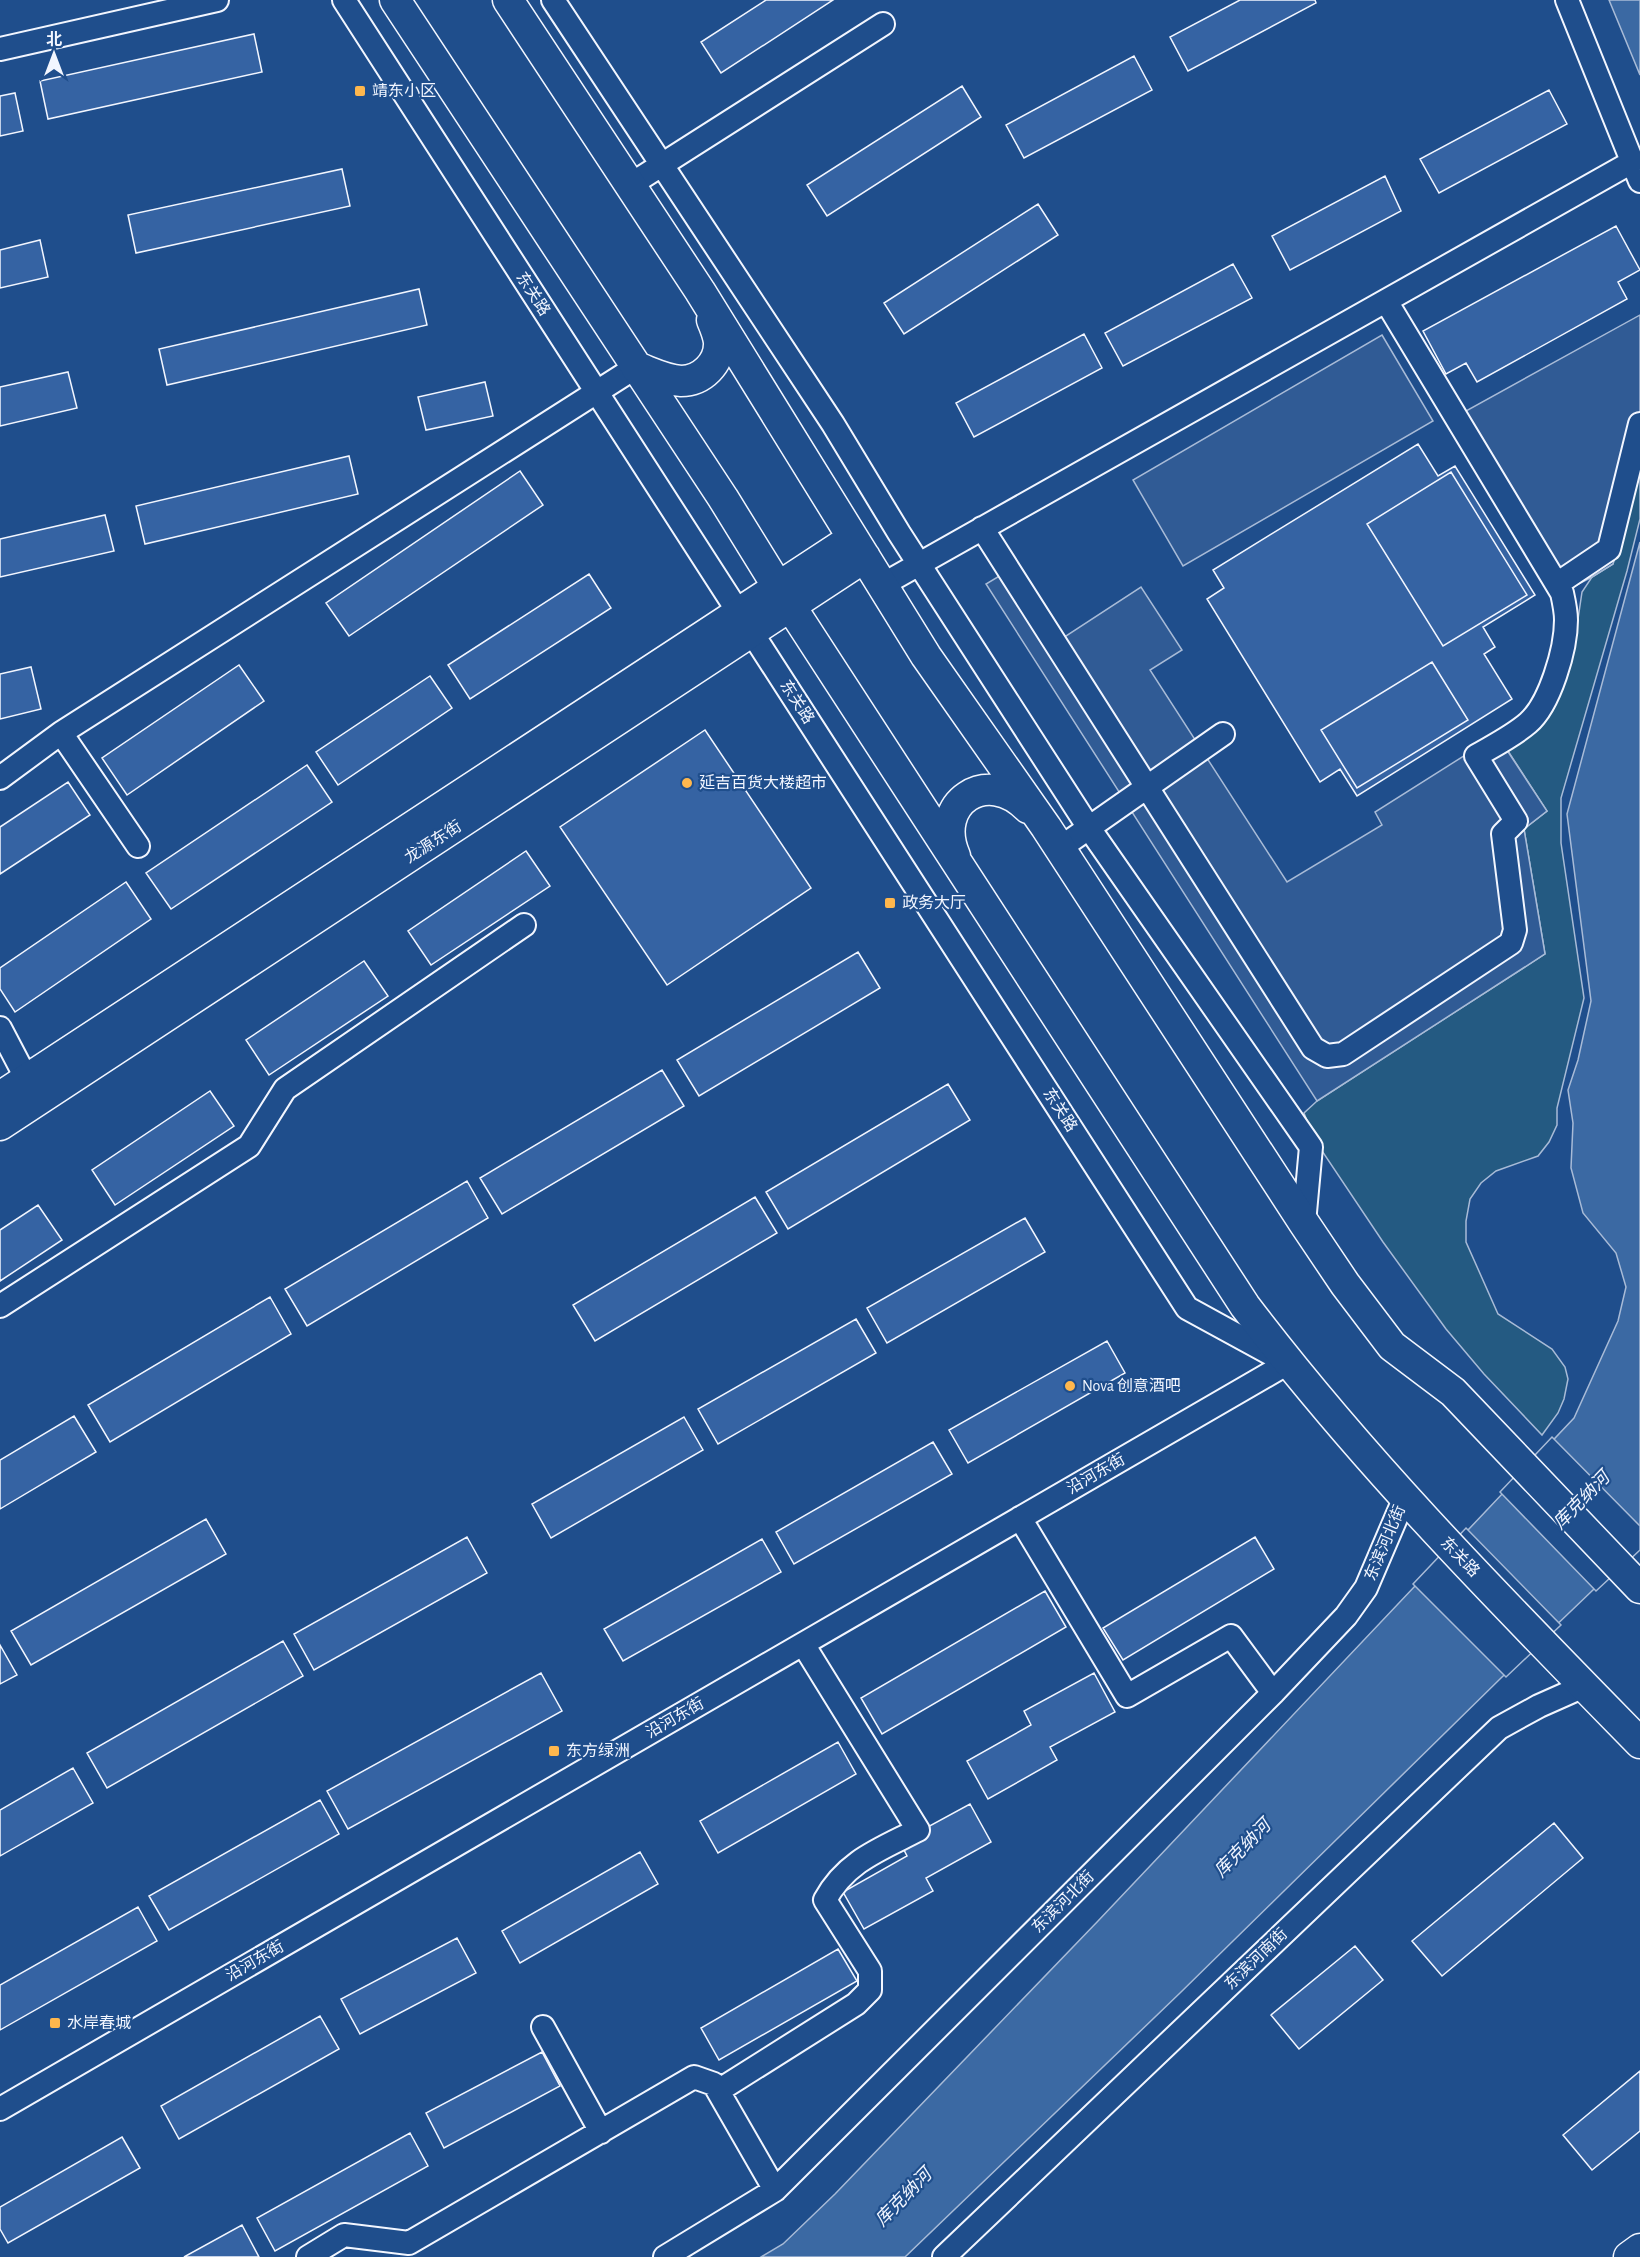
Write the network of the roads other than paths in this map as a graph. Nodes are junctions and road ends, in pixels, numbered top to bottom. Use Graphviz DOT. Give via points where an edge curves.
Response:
graph roads {
  1 [pos="217,0"];
  2 [pos="344,0"];
  3 [pos="394,0"];
  4 [pos="508,0"];
  5 [pos="553,0"];
  6 [pos="1567,0"];
  7 [pos="883,24"];
  8 [pos="0,49"];
  9 [pos="662,165"];
  10 [pos="1636,171"];
  11 [pos="630,185"];
  12 [pos="700,291"];
  13 [pos="1386,301"];
  14 [pos="636,367"];
  15 [pos="597,392"];
  16 [pos="1640,424"];
  17 [pos="982,528"];
  18 [pos="859,548"];
  19 [pos="920,564"];
  20 [pos="1557,584"];
  21 [pos="882,585"];
  22 [pos="784,597"];
  23 [pos="745,622"];
  24 [pos="61,733"];
  25 [pos="1223,734"];
  26 [pos="0,778"];
  27 [pos="1147,787"];
  28 [pos="1089,828"];
  29 [pos="1053,838"];
  30 [pos="138,846"];
  31 [pos="960,867"];
  32 [pos="524,925"];
  33 [pos="0,1028"];
  34 [pos="33,1090"];
  35 [pos="0,1097"];
  36 [pos="0,1125"];
  37 [pos="1304,1223"];
  38 [pos="0,1306"];
  39 [pos="1288,1363"];
  40 [pos="1410,1503"];
  41 [pos="1020,1518"];
  42 [pos="1638,1586"];
  43 [pos="803,1644"];
  44 [pos="1576,1678"];
  45 [pos="1274,1693"];
  46 [pos="1640,1743"];
  47 [pos="543,2027"];
  48 [pos="718,2091"];
  49 [pos="0,2109"];
  50 [pos="601,2132"];
  51 [pos="775,2190"];
  52 [pos="1640,2249"];
  53 [pos="308,2257"];
  54 [pos="665,2257"];
  55 [pos="944,2257"];
  56 [pos="1629,2257"];
  1 -- 8 [label="street"];
  2 -- 15 [label="street, 东关路"];
  3 -- 14 [label="main road, 东关路"];
  4 -- 11 [label="main road"];
  5 -- 9 [label="street"];
  6 -- 10 [label="street"];
  7 -- 9 [label="street"];
  9 -- 11 [label="street"];
  9 -- 19 [label="street"];
  10 -- 13 [label="street"];
  11 -- 12 [label="main road"];
  12 -- 14 [label="main road" via="718,334 717,355 712,365 705,373 684,381"];
  12 -- 18 [label="main road"];
  13 -- 17 [label="street"];
  13 -- 20 [label="street"];
  14 -- 15 [label="street"];
  14 -- 22 [label="main road, 东关路"];
  15 -- 23 [label="street, 东关路"];
  15 -- 24 [label="street"];
  16 -- 20 [label="street" via="1609,549"];
  17 -- 19 [label="street"];
  17 -- 27 [label="street"];
  18 -- 21 [label="main road"];
  18 -- 22 [label="main road, 龙源东街"];
  19 -- 21 [label="street"];
  19 -- 28 [label="street"];
  20 -- 27 [label="street" via="1565,606 1566,632 1547,698 1527,724 1476,756 1516,821 1503,834 1514,938 1343,1054 1327,1056 1313,1048"];
  21 -- 29 [label="main road" via="926,656"];
  22 -- 23 [label="main road, 龙源东街"];
  22 -- 31 [label="main road, 东关路"];
  23 -- 34 [label="main road, 龙源东街"];
  23 -- 39 [label="street, 东关路" via="1187,1308"];
  24 -- 26 [label="street"];
  24 -- 30 [label="street"];
  25 -- 27 [label="street"];
  27 -- 28 [label="street"];
  28 -- 29 [label="street"];
  28 -- 37 [label="street" via="1311,1147"];
  29 -- 31 [label="main road" via="1017,797 1005,790 978,791 956,807 951,819 950,845"];
  29 -- 37 [label="main road"];
  31 -- 39 [label="main road, 东关路" via="1245,1306"];
  32 -- 38 [label="street" via="285,1089 249,1146"];
  33 -- 34 [label="street"];
  34 -- 35 [label="main road, 龙源东街"];
  34 -- 36 [label="main road, 龙源东街"];
  37 -- 42 [label="main road" via="1392,1346 1453,1392"];
  39 -- 40 [label="main road, 东关路"];
  39 -- 41 [label="street, 沿河东街"];
  40 -- 44 [label="main road, 东关路"];
  40 -- 45 [label="street, 东滨河北街" via="1366,1588 1346,1616"];
  41 -- 43 [label="street, 沿河东街"];
  41 -- 45 [label="street" via="1127,1696 1232,1636"];
  43 -- 48 [label="street" via="918,1830 854,1864 825,1900 870,1971 870,1990 856,2004"];
  43 -- 49 [label="street, 沿河东街"];
  44 -- 46 [label="main road, 东关路"];
  44 -- 55 [label="street, 东滨河南街" via="1539,1706 1499,1728"];
  45 -- 51 [label="street, 东滨河北街"];
  47 -- 50 [label="street"];
  48 -- 50 [label="street" via="714,2084 694,2077"];
  48 -- 51 [label="street"];
  50 -- 53 [label="street" via="409,2243 344,2235"];
  51 -- 54 [label="street, 东滨河北街"];
  52 -- 56 [label="main road"];
}
